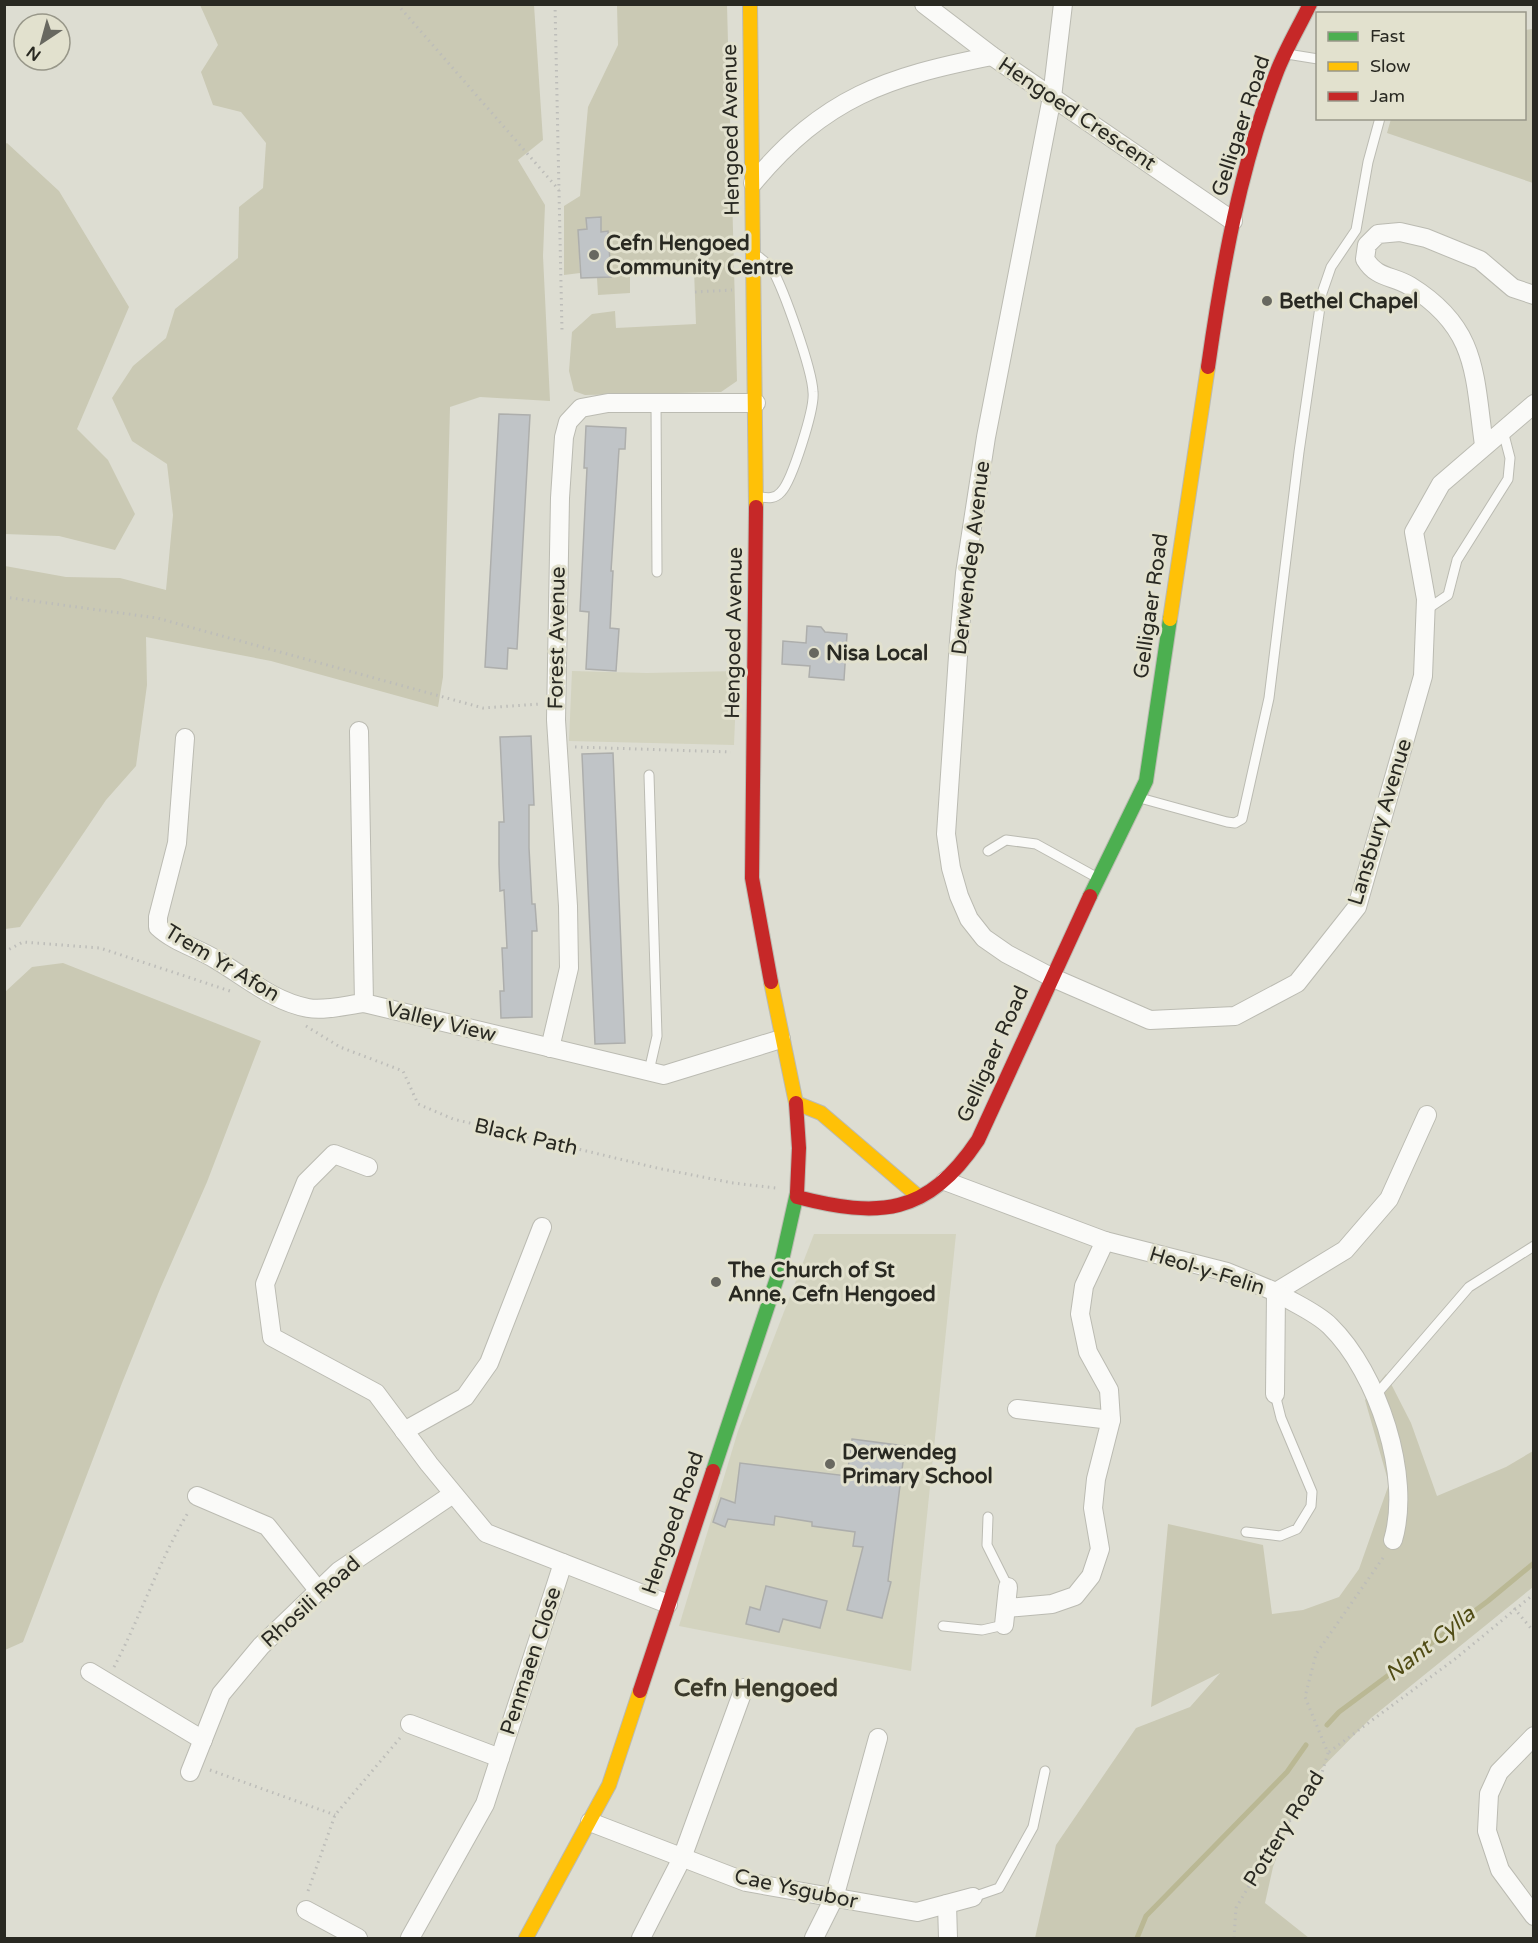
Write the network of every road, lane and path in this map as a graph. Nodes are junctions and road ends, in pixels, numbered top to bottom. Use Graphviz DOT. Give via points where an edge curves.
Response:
graph roads {
  1 [pos="397,4"];
  2 [pos="555,4"];
  3 [pos="750,4"];
  4 [pos="924,4"];
  5 [pos="1063,4"];
  6 [pos="1310,4"];
  7 [pos="1286,54"];
  8 [pos="992,56"];
  9 [pos="1316,59"];
  10 [pos="1052,97"];
  11 [pos="1379,120"];
  12 [pos="753,183"];
  13 [pos="561,191"];
  14 [pos="1233,221"];
  15 [pos="1349,240"];
  16 [pos="1367,245"];
  17 [pos="754,254"];
  18 [pos="755,289"];
  19 [pos="695,292"];
  20 [pos="1533,295"];
  21 [pos="562,331"];
  22 [pos="656,403"];
  23 [pos="756,403"];
  24 [pos="1533,404"];
  25 [pos="1503,431"];
  26 [pos="1484,445"];
  27 [pos="756,497"];
  28 [pos="657,572"];
  29 [pos="4,597"];
  30 [pos="1425,610"];
  31 [pos="556,702"];
  32 [pos="359,731"];
  33 [pos="185,738"];
  34 [pos="557,747"];
  35 [pos="753,753"];
  36 [pos="650,775"];
  37 [pos="1138,798"];
  38 [pos="988,851"];
  39 [pos="1098,879"];
  40 [pos="4,952"];
  41 [pos="1051,977"];
  42 [pos="236,993"];
  43 [pos="364,1003"];
  44 [pos="299,1022"];
  45 [pos="781,1039"];
  46 [pos="550,1048"];
  47 [pos="649,1071"];
  48 [pos="796,1103"];
  49 [pos="1427,1115"];
  50 [pos="368,1167"];
  51 [pos="945,1180"];
  52 [pos="797,1195"];
  53 [pos="919,1197"];
  54 [pos="542,1227"];
  55 [pos="1104,1241"];
  56 [pos="1533,1246"];
  57 [pos="1276,1292"];
  58 [pos="1275,1394"];
  59 [pos="1375,1396"];
  60 [pos="1017,1409"];
  61 [pos="1111,1420"];
  62 [pos="404,1431"];
  63 [pos="453,1494"];
  64 [pos="197,1496"];
  65 [pos="988,1517"];
  66 [pos="1246,1532"];
  67 [pos="1393,1540"];
  68 [pos="563,1563"];
  69 [pos="1008,1587"];
  70 [pos="318,1590"];
  71 [pos="1533,1594"];
  72 [pos="668,1604"];
  73 [pos="1514,1608"];
  74 [pos="1006,1617"];
  75 [pos="943,1626"];
  76 [pos="1533,1632"];
  77 [pos="90,1672"];
  78 [pos="107,1682"];
  79 [pos="744,1688"];
  80 [pos="410,1724"];
  81 [pos="1533,1736"];
  82 [pos="878,1738"];
  83 [pos="203,1740"];
  84 [pos="1328,1753"];
  85 [pos="500,1758"];
  86 [pos="192,1768"];
  87 [pos="1045,1771"];
  88 [pos="335,1815"];
  89 [pos="590,1822"];
  90 [pos="682,1857"];
  91 [pos="973,1897"];
  92 [pos="834,1898"];
  93 [pos="947,1904"];
  94 [pos="306,1910"];
  95 [pos="1533,1916"];
  96 [pos="358,1938"];
  97 [pos="410,1938"];
  98 [pos="526,1938"];
  99 [pos="641,1938"];
  100 [pos="814,1938"];
  101 [pos="948,1938"];
  102 [pos="1234,1938"];
  1 -- 13 [label="path"];
  2 -- 13 [label="path"];
  3 -- 12 [label="street, Hengoed Avenue"];
  4 -- 8 [label="street, Hengoed Crescent"];
  5 -- 10 [label="street, Derwendeg Avenue"];
  6 -- 7 [label="street, Gelligaer Road"];
  7 -- 9 [label="lane"];
  7 -- 14 [label="street, Gelligaer Road" via="1259,124"];
  8 -- 10 [label="street, Hengoed Crescent"];
  8 -- 12 [label="street" via="912,75 849,99 801,132"];
  10 -- 14 [label="street, Hengoed Crescent"];
  10 -- 41 [label="street, Derwendeg Avenue" via="986,437 966,573 946,834 951,868 969,919 992,943"];
  11 -- 15 [label="lane" via="1359,218"];
  12 -- 17 [label="street, Hengoed Avenue"];
  13 -- 21 [label="path"];
  14 -- 37 [label="street, Gelligaer Road" via="1146,781"];
  15 -- 16 [label="lane"];
  15 -- 37 [label="lane" via="1331,267 1322,293 1269,698 1242,819 1227,822"];
  16 -- 20 [label="street" via="1387,231 1426,238 1480,260 1513,288"];
  16 -- 26 [label="street" via="1365,259 1372,270 1405,283 1434,301 1453,323 1475,366"];
  17 -- 18 [label="street, Hengoed Avenue"];
  17 -- 27 [label="lane" via="771,267 814,393 809,420 782,492 773,498"];
  18 -- 19 [label="path"];
  18 -- 23 [label="street, Hengoed Avenue"];
  22 -- 23 [label="street, Forest Avenue"];
  22 -- 28 [label="lane"];
  22 -- 31 [label="street, Forest Avenue" via="608,403 581,408 568,422 560,498"];
  23 -- 27 [label="street, Hengoed Avenue"];
  24 -- 25 [label="street, Lansbury Avenue"];
  25 -- 26 [label="street, Lansbury Avenue"];
  25 -- 30 [label="lane" via="1510,458 1508,479 1457,560 1448,595"];
  26 -- 30 [label="street, Lansbury Avenue" via="1441,484 1414,532"];
  27 -- 35 [label="street, Hengoed Avenue"];
  29 -- 31 [label="path" via="157,618 483,708"];
  30 -- 41 [label="street, Lansbury Avenue" via="1423,676 1357,907 1297,982 1235,1016 1150,1020"];
  31 -- 34 [label="street, Forest Avenue"];
  32 -- 43 [label="street, Valley View"];
  33 -- 43 [label="street, Trem Yr Afon" via="177,843 158,927 259,990 284,1001 310,1008"];
  34 -- 35 [label="path"];
  34 -- 46 [label="street, Forest Avenue" via="569,968"];
  35 -- 45 [label="street, Hengoed Avenue" via="752,878"];
  36 -- 47 [label="lane" via="657,1036"];
  37 -- 39 [label="street, Gelligaer Road"];
  38 -- 39 [label="lane" via="1006,840 1036,844"];
  39 -- 41 [label="street, Gelligaer Road"];
  40 -- 42 [label="path" via="23,942 100,948"];
  41 -- 51 [label="street, Gelligaer Road" via="978,1140 965,1162"];
  43 -- 46 [label="street, Valley View"];
  44 -- 52 [label="path, Black Path" via="340,1047 404,1071 418,1104 453,1119 657,1168"];
  45 -- 47 [label="street, Valley View" via="664,1075"];
  45 -- 48 [label="street, Hengoed Avenue"];
  46 -- 47 [label="street, Valley View"];
  48 -- 52 [label="street, Hengoed Road"];
  48 -- 53 [label="street" via="821,1113"];
  49 -- 57 [label="street, Heol-y-Felin" via="1389,1199 1344,1250"];
  50 -- 62 [label="street" via="334,1154 306,1182 265,1284 272,1337 376,1393"];
  51 -- 53 [label="street, Gelligaer Road"];
  51 -- 55 [label="street, Heol-y-Felin"];
  52 -- 53 [label="street, Gelligaer Road" via="862,1211"];
  52 -- 72 [label="street, Hengoed Road" via="780,1269"];
  54 -- 62 [label="street" via="489,1364 465,1397"];
  55 -- 57 [label="street, Heol-y-Felin" via="1227,1272"];
  55 -- 61 [label="street" via="1084,1286 1080,1314 1088,1352 1109,1390"];
  56 -- 59 [label="lane" via="1469,1287"];
  57 -- 58 [label="street"];
  57 -- 59 [label="street" via="1330,1326 1360,1364"];
  58 -- 66 [label="lane" via="1312,1492 1311,1506 1298,1529 1280,1536"];
  59 -- 67 [label="street" via="1387,1427 1396,1472 1399,1519"];
  60 -- 61 [label="street"];
  61 -- 74 [label="street" via="1096,1479 1093,1508 1100,1549 1091,1576 1075,1596"];
  62 -- 63 [label="street"];
  63 -- 68 [label="street" via="486,1533"];
  63 -- 70 [label="street, Rhosili Road" via="339,1571"];
  64 -- 70 [label="street" via="267,1526"];
  64 -- 78 [label="path" via="175,1533"];
  65 -- 69 [label="lane" via="987,1545"];
  67 -- 84 [label="path, Pottery Road" via="1380,1566 1316,1654 1305,1697"];
  68 -- 72 [label="street"];
  68 -- 85 [label="street, Penmaen Close"];
  69 -- 74 [label="street"];
  70 -- 83 [label="street, Rhosili Road" via="261,1646 221,1694"];
  71 -- 73 [label="path"];
  72 -- 89 [label="street, Hengoed Road" via="609,1785"];
  73 -- 76 [label="path"];
  73 -- 84 [label="path" via="1455,1659"];
  74 -- 75 [label="lane" via="982,1630"];
  77 -- 78 [label="street"];
  78 -- 83 [label="street"];
  79 -- 90 [label="street"];
  80 -- 85 [label="street, Penmaen Close"];
  80 -- 88 [label="path"];
  81 -- 95 [label="street" via="1499,1772 1489,1794 1487,1831 1500,1870"];
  82 -- 92 [label="street"];
  83 -- 86 [label="street, Rhosili Road"];
  84 -- 102 [label="path, Pottery Road" via="1320,1779 1278,1837 1236,1908"];
  85 -- 97 [label="street, Penmaen Close" via="485,1804"];
  86 -- 88 [label="path"];
  87 -- 91 [label="lane" via="1034,1827 999,1888"];
  88 -- 94 [label="path" via="308,1890"];
  89 -- 90 [label="street, Cae Ysgubor"];
  89 -- 98 [label="street, Hengoed Road"];
  90 -- 92 [label="street, Cae Ysgubor" via="746,1882"];
  90 -- 99 [label="street"];
  91 -- 93 [label="street, Cae Ysgubor"];
  92 -- 93 [label="street, Cae Ysgubor" via="916,1912"];
  92 -- 100 [label="street"];
  93 -- 101 [label="street"];
  94 -- 96 [label="street"];
}
